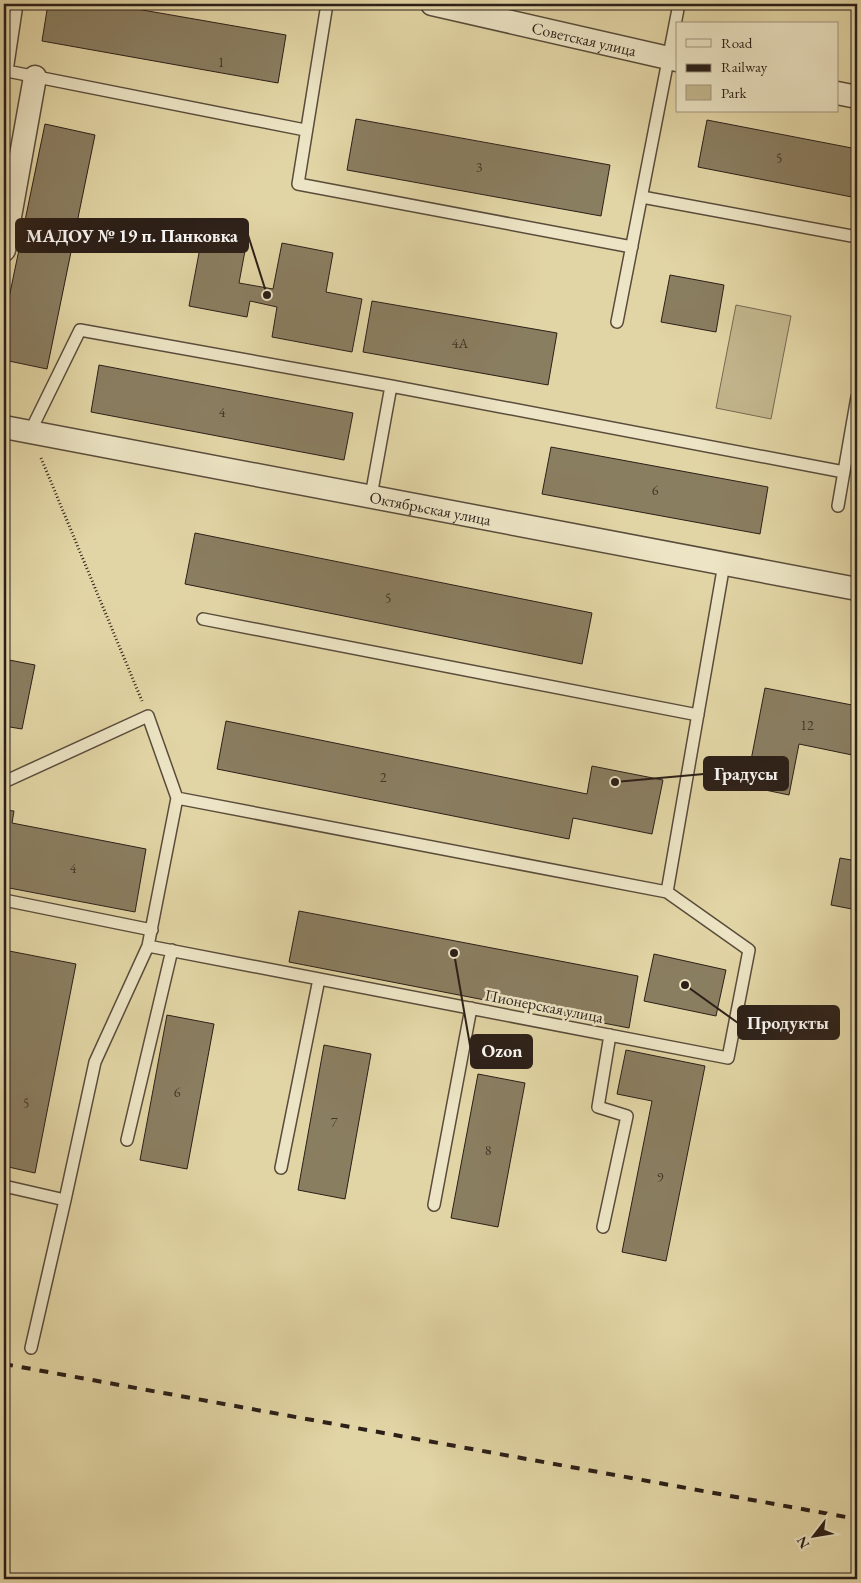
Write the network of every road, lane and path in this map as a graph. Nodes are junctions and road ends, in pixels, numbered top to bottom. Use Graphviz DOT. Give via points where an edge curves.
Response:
graph roads {
  1 [pos="17,4"];
  2 [pos="327,4"];
  3 [pos="432,4"];
  4 [pos="679,4"];
  5 [pos="677,22"];
  6 [pos="676,32"];
  7 [pos="673,59"];
  8 [pos="35,77"];
  9 [pos="838,93"];
  10 [pos="857,97"];
  11 [pos="305,130"];
  12 [pos="642,197"];
  13 [pos="857,237"];
  14 [pos="632,247"];
  15 [pos="4,250"];
  16 [pos="617,322"];
  17 [pos="391,386"];
  18 [pos="857,396"];
  19 [pos="4,427"];
  20 [pos="30,432"];
  21 [pos="844,472"];
  22 [pos="371,496"];
  23 [pos="838,506"];
  24 [pos="724,564"];
  25 [pos="857,589"];
  26 [pos="203,619"];
  27 [pos="698,715"];
  28 [pos="148,716"];
  29 [pos="4,782"];
  30 [pos="177,798"];
  31 [pos="667,892"];
  32 [pos="4,900"];
  33 [pos="152,930"];
  34 [pos="148,946"];
  35 [pos="172,950"];
  36 [pos="319,979"];
  37 [pos="471,1008"];
  38 [pos="610,1035"];
  39 [pos="127,1140"];
  40 [pos="281,1168"];
  41 [pos="4,1186"];
  42 [pos="65,1200"];
  43 [pos="434,1205"];
  44 [pos="603,1227"];
  45 [pos="31,1348"];
  1 -- 8 [label="lane" via="7,71"];
  2 -- 11 [label="lane"];
  3 -- 7 [label="street, Советская улица"];
  4 -- 5 [label="lane"];
  6 -- 7 [label="lane"];
  7 -- 12 [label="lane"];
  8 -- 11 [label="lane"];
  8 -- 15 [label="street"];
  9 -- 10 [label="street"];
  11 -- 14 [label="lane" via="298,184"];
  12 -- 13 [label="lane"];
  12 -- 14 [label="lane"];
  14 -- 16 [label="lane"];
  17 -- 20 [label="lane" via="80,330"];
  17 -- 21 [label="lane"];
  17 -- 22 [label="lane"];
  18 -- 21 [label="lane"];
  19 -- 20 [label="street, Октябрьская улица"];
  20 -- 22 [label="street, Октябрьская улица"];
  20 -- 28 [label="path"];
  21 -- 23 [label="lane"];
  22 -- 24 [label="street, Октябрьская улица"];
  24 -- 25 [label="street, Октябрьская улица"];
  24 -- 27 [label="lane"];
  26 -- 27 [label="lane"];
  27 -- 31 [label="lane"];
  28 -- 29 [label="lane"];
  28 -- 30 [label="lane"];
  30 -- 31 [label="lane"];
  30 -- 33 [label="lane"];
  31 -- 38 [label="lane, Пионерская улица" via="749,950 728,1058"];
  32 -- 33 [label="lane"];
  33 -- 34 [label="lane"];
  34 -- 35 [label="lane, Пионерская улица"];
  34 -- 42 [label="lane" via="94,1062"];
  35 -- 36 [label="lane, Пионерская улица"];
  35 -- 39 [label="lane"];
  36 -- 37 [label="lane, Пионерская улица"];
  36 -- 40 [label="lane"];
  37 -- 38 [label="lane, Пионерская улица"];
  37 -- 43 [label="lane"];
  38 -- 44 [label="lane" via="598,1107 627,1116"];
  41 -- 42 [label="lane"];
  42 -- 45 [label="lane"];
}
